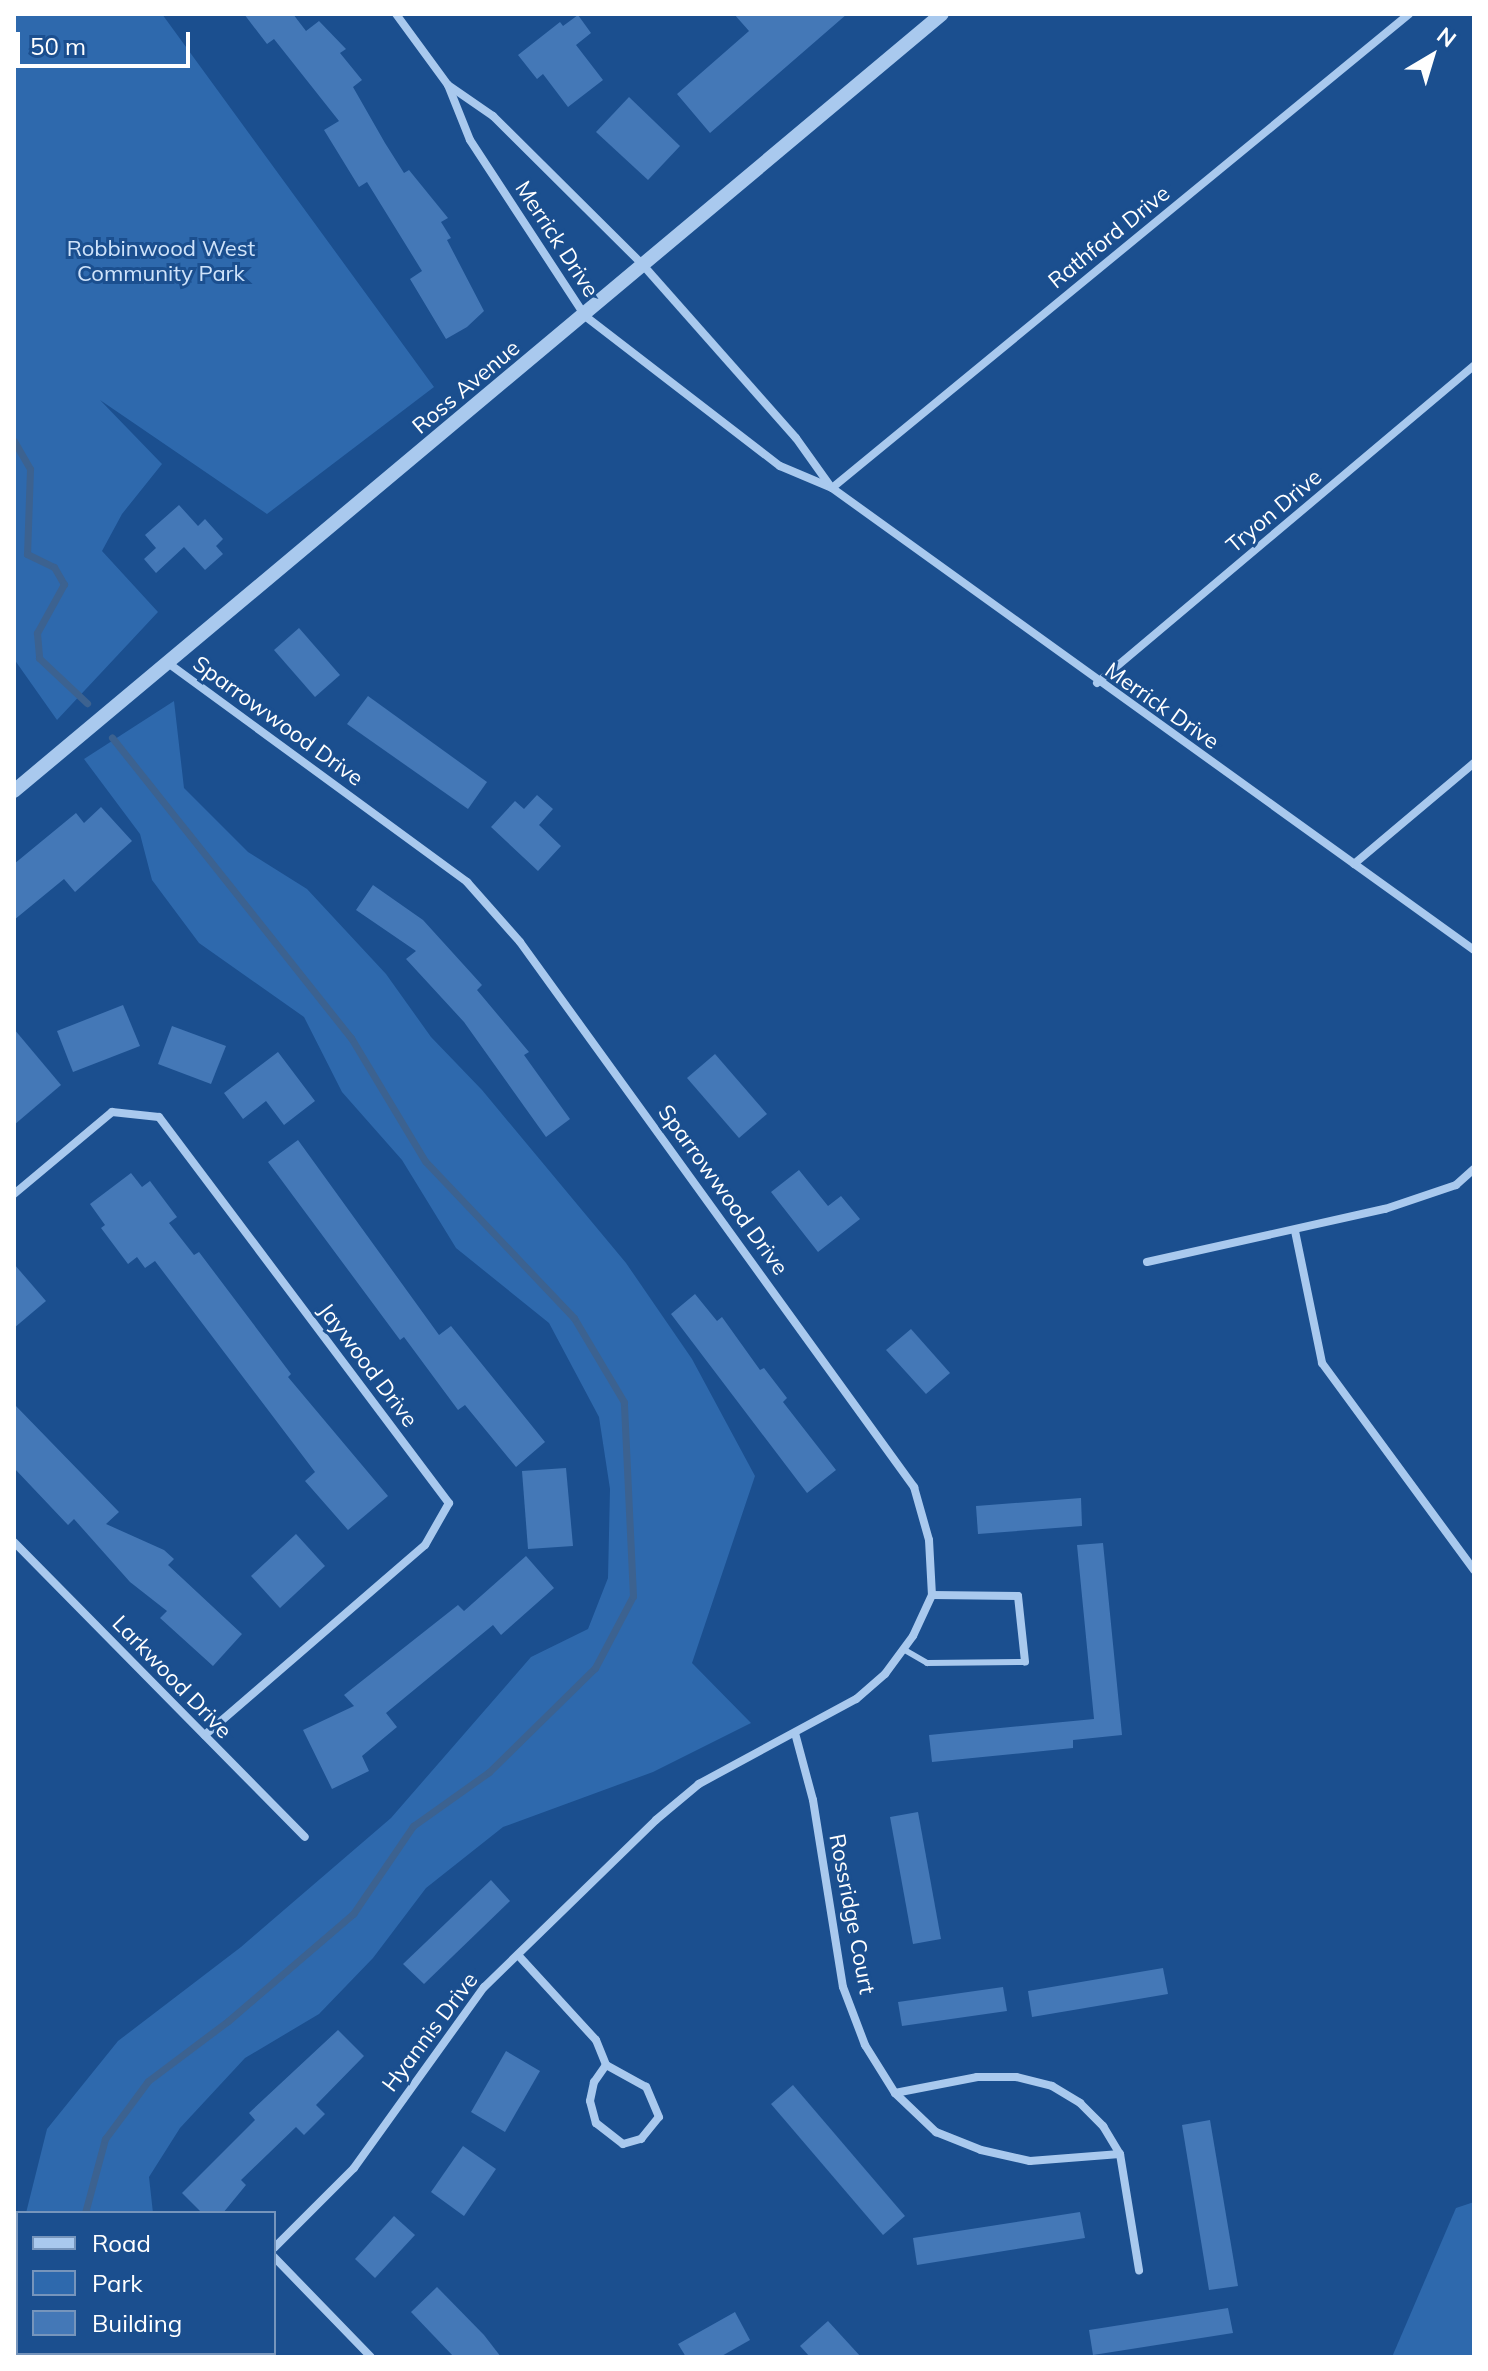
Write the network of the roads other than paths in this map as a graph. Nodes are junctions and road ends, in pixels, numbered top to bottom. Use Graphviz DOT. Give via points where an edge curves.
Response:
graph roads {
  1 [pos="396,14"];
  2 [pos="942,14"];
  3 [pos="1409,14"];
  4 [pos="448,85"];
  5 [pos="642,264"];
  6 [pos="585,316"];
  7 [pos="1474,366"];
  8 [pos="832,488"];
  9 [pos="168,663"];
  10 [pos="1097,683"];
  11 [pos="1474,763"];
  12 [pos="14,791"];
  13 [pos="1354,864"];
  14 [pos="1474,950"];
  15 [pos="1474,1169"];
  16 [pos="14,1194"];
  17 [pos="1295,1231"];
  18 [pos="1147,1262"];
  19 [pos="14,1542"];
  20 [pos="1474,1570"];
  21 [pos="932,1595"];
  22 [pos="903,1649"];
  23 [pos="1025,1662"];
  24 [pos="795,1733"];
  25 [pos="205,1735"];
  26 [pos="305,1837"];
  27 [pos="518,1955"];
  28 [pos="606,2065"];
  29 [pos="895,2093"];
  30 [pos="1120,2154"];
  31 [pos="276,2246"];
  32 [pos="276,2259"];
  33 [pos="1139,2270"];
  34 [pos="371,2357"];
  1 -- 4 [label="street, Merrick Drive"];
  2 -- 5 [label="street, Ross Avenue"];
  3 -- 8 [label="street, Rathford Drive"];
  4 -- 5 [label="street, Merrick Drive" via="493,116"];
  4 -- 6 [label="street, Merrick Drive" via="470,140"];
  5 -- 6 [label="street, Ross Avenue"];
  5 -- 8 [label="street, Merrick Drive" via="796,438"];
  6 -- 8 [label="street, Merrick Drive" via="780,466"];
  6 -- 9 [label="street, Ross Avenue"];
  7 -- 10 [label="street, Tryon Drive"];
  8 -- 10 [label="street, Merrick Drive"];
  9 -- 12 [label="street, Ross Avenue"];
  9 -- 21 [label="street, Sparrowwood Drive" via="467,882 520,942 914,1487 929,1540"];
  10 -- 13 [label="street, Merrick Drive"];
  11 -- 13 [label="street"];
  13 -- 14 [label="street, Merrick Drive"];
  15 -- 17 [label="street" via="1456,1185"];
  16 -- 25 [label="street, Jaywood Drive" via="112,1112 159,1117 449,1503 425,1545"];
  17 -- 18 [label="street"];
  17 -- 20 [label="street" via="1322,1363"];
  19 -- 25 [label="street, Larkwood Drive"];
  21 -- 22 [label="street"];
  21 -- 23 [label="street" via="1018,1596"];
  22 -- 23 [label="lane" via="927,1663"];
  22 -- 24 [label="street" via="856,1699"];
  24 -- 27 [label="street, Hyannis Drive" via="699,1784"];
  24 -- 29 [label="street, Rossridge Court" via="813,1800 843,1987 865,2045"];
  25 -- 26 [label="street, Larkwood Drive"];
  27 -- 28 [label="street" via="596,2040"];
  27 -- 31 [label="street, Hyannis Drive" via="484,1987 433,2052 354,2168"];
  28 -- 28 [label="street" via="594,2082 590,2101 596,2123 623,2144 641,2139 659,2117 646,2087"];
  29 -- 30 [label="street, Rossridge Court" via="936,2132 981,2150 1030,2161"];
  29 -- 30 [label="street" via="977,2077 1016,2077 1052,2086 1103,2126"];
  30 -- 33 [label="street"];
  32 -- 34 [label="street"];
}
